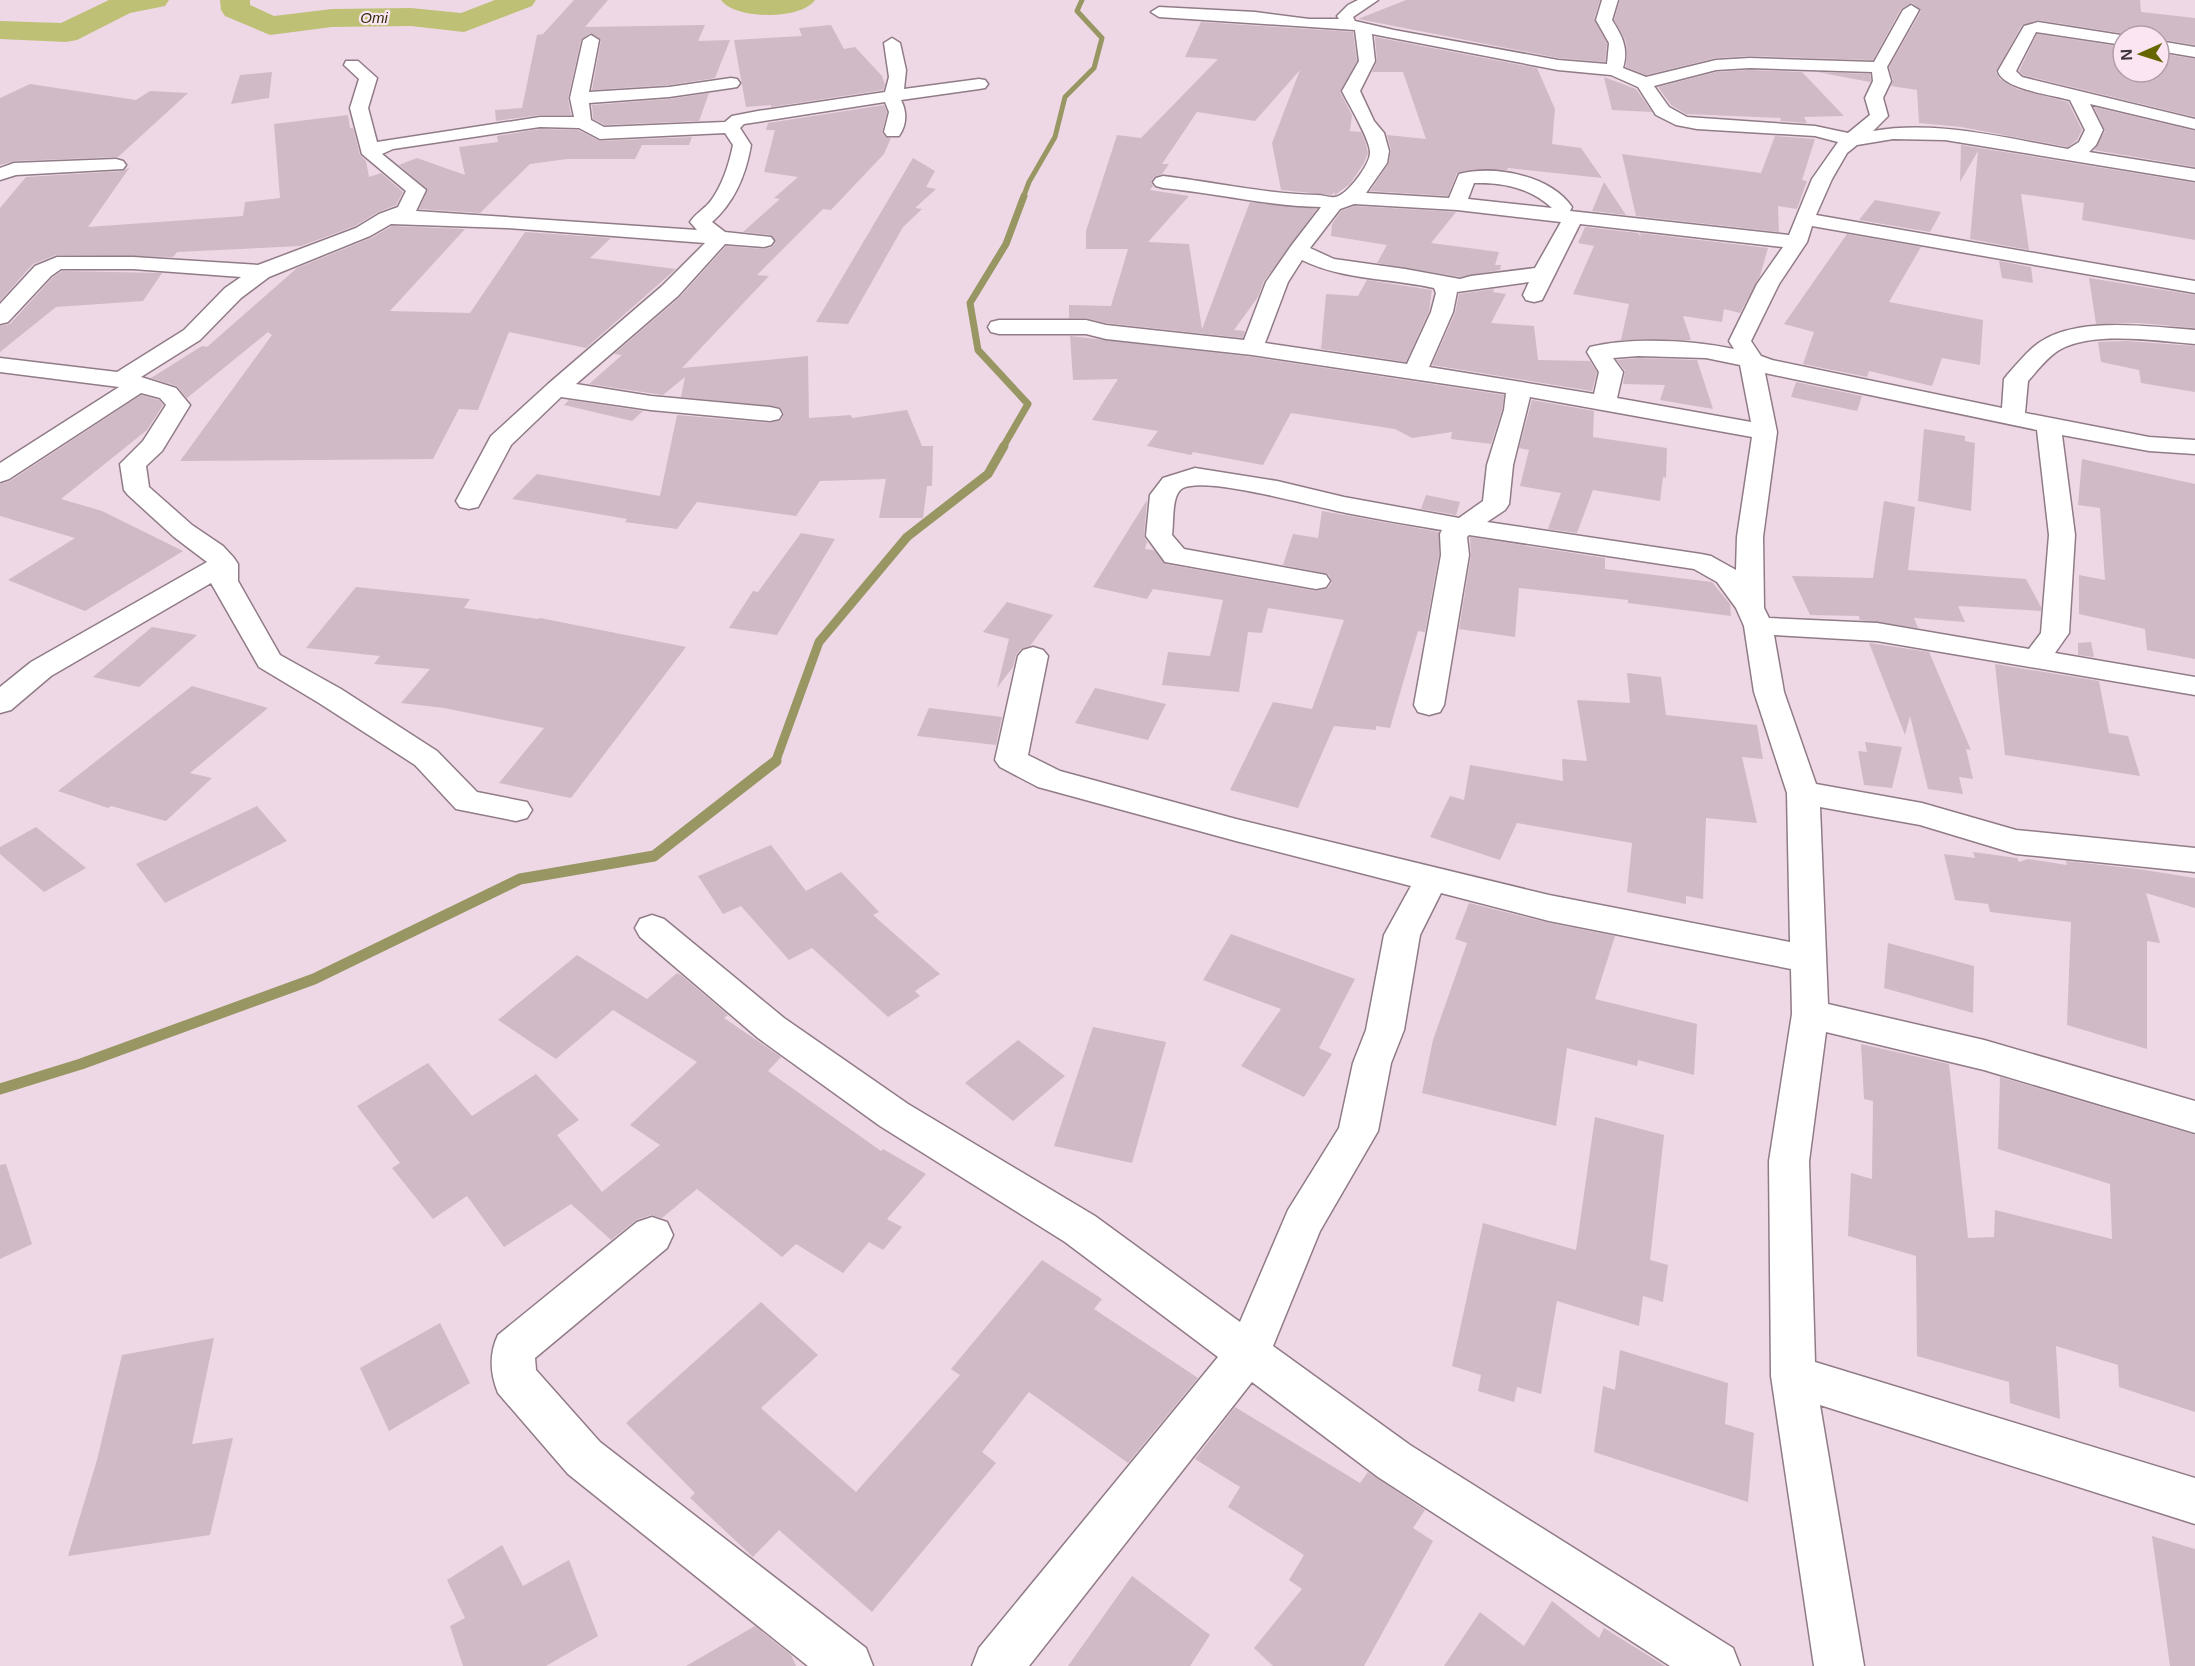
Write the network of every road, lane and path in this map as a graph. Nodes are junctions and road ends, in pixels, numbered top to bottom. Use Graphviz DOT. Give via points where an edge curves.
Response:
graph roads {
  1 [pos="1370,0"];
  2 [pos="1610,0"];
  3 [pos="1911,10"];
  4 [pos="1159,12"];
  5 [pos="1356,26"];
  6 [pos="2111,38"];
  7 [pos="591,40"];
  8 [pos="892,43"];
  9 [pos="2171,48"];
  10 [pos="2195,52"];
  11 [pos="352,65"];
  12 [pos="1879,67"];
  13 [pos="1614,70"];
  14 [pos="731,83"];
  15 [pos="1644,83"];
  16 [pos="979,84"];
  17 [pos="891,96"];
  18 [pos="2077,96"];
  19 [pos="579,98"];
  20 [pos="583,123"];
  21 [pos="2195,124"];
  22 [pos="730,126"];
  23 [pos="893,132"];
  24 [pos="1853,140"];
  25 [pos="371,154"];
  26 [pos="2071,155"];
  27 [pos="116,165"];
  28 [pos="0,174"];
  29 [pos="2195,175"];
  30 [pos="1163,182"];
  31 [pos="1352,198"];
  32 [pos="1457,204"];
  33 [pos="1333,206"];
  34 [pos="394,217"];
  35 [pos="1564,218"];
  36 [pos="1800,230"];
  37 [pos="719,237"];
  38 [pos="764,241"];
  39 [pos="1298,250"];
  40 [pos="261,272"];
  41 [pos="1543,274"];
  42 [pos="1442,284"];
  43 [pos="2195,287"];
  44 [pos="1534,295"];
  45 [pos="0,317"];
  46 [pos="999,327"];
  47 [pos="2195,337"];
  48 [pos="1252,348"];
  49 [pos="1751,359"];
  50 [pos="0,365"];
  51 [pos="1415,372"];
  52 [pos="130,382"];
  53 [pos="1519,388"];
  54 [pos="556,389"];
  55 [pos="1604,404"];
  56 [pos="770,414"];
  57 [pos="2013,418"];
  58 [pos="2049,425"];
  59 [pos="1765,432"];
  60 [pos="2195,447"];
  61 [pos="0,474"];
  62 [pos="469,501"];
  63 [pos="1461,526"];
  64 [pos="224,564"];
  65 [pos="1316,581"];
  66 [pos="1754,617"];
  67 [pos="1033,656"];
  68 [pos="2037,658"];
  69 [pos="2195,686"];
  70 [pos="0,703"];
  71 [pos="1429,705"];
  72 [pos="1803,793"];
  73 [pos="516,810"];
  74 [pos="2195,860"];
  75 [pos="1431,879"];
  76 [pos="652,928"];
  77 [pos="1807,959"];
  78 [pos="1810,1014"];
  79 [pos="2195,1117"];
  80 [pos="652,1235"];
  81 [pos="1248,1354"];
  82 [pos="1793,1376"];
  83 [pos="2195,1502"];
  84 [pos="848,1666"];
  85 [pos="997,1666"];
  86 [pos="1715,1666"];
  87 [pos="1839,1666"];
  1 -- 5 [label="street" via="1345,16"];
  2 -- 13 [label="street" via="1604,20 1620,56"];
  3 -- 12 [label="street"];
  4 -- 5 [label="street"];
  5 -- 13 [label="street" via="1558,65"];
  5 -- 31 [label="street" via="1367,61 1351,91 1375,133 1380,151 1378,163"];
  6 -- 18 [label="street" via="2070,30 2030,29 2007,71 2008,76"];
  7 -- 19 [label="street"];
  8 -- 17 [label="street" via="898,78"];
  9 -- 10 [label="street"];
  11 -- 25 [label="street" via="368,78 359,108"];
  12 -- 15 [label="street" via="1716,65"];
  12 -- 24 [label="street" via="1882,81 1874,98 1880,116"];
  13 -- 15 [label="street"];
  14 -- 19 [label="street" via="669,93"];
  15 -- 24 [label="street" via="1662,111 1682,121 1815,131"];
  16 -- 17 [label="street"];
  17 -- 22 [label="street" via="758,116"];
  17 -- 23 [label="street" via="898,112"];
  18 -- 21 [label="street"];
  18 -- 26 [label="street" via="2094,130 2088,145"];
  19 -- 20 [label="street"];
  20 -- 22 [label="street" via="600,133"];
  20 -- 25 [label="street" via="514,124 391,144"];
  22 -- 37 [label="street" via="742,145 739,164 714,213 699,222"];
  24 -- 26 [label="street" via="1893,133 1945,134"];
  24 -- 36 [label="street" via="1840,150 1822,179"];
  25 -- 34 [label="street" via="416,190 406,211"];
  26 -- 29 [label="street"];
  27 -- 28 [label="street"];
  30 -- 33 [label="street" via="1282,200 1325,201"];
  31 -- 32 [label="street"];
  31 -- 33 [label="street"];
  32 -- 35 [label="street"];
  32 -- 35 [label="street" via="1466,178 1479,176 1544,192 1562,207"];
  33 -- 39 [label="street"];
  34 -- 37 [label="street"];
  34 -- 40 [label="street"];
  35 -- 36 [label="street"];
  35 -- 41 [label="street"];
  36 -- 43 [label="street"];
  36 -- 49 [label="street" via="1740,341"];
  37 -- 38 [label="street"];
  37 -- 54 [label="street" via="670,291"];
  39 -- 42 [label="street" via="1329,265"];
  39 -- 48 [label="street" via="1277,282"];
  40 -- 45 [label="street" via="133,263 57,263"];
  40 -- 52 [label="street" via="233,293 192,335"];
  41 -- 42 [label="street" via="1463,286"];
  41 -- 44 [label="street"];
  42 -- 51 [label="street" via="1447,293 1442,312"];
  46 -- 48 [label="street" via="1086,327"];
  47 -- 57 [label="street" via="2113,333 2070,336 2053,344 2016,379"];
  48 -- 51 [label="street"];
  49 -- 55 [label="street" via="1698,350 1598,352 1611,372"];
  49 -- 57 [label="street" via="1766,366"];
  49 -- 59 [label="street"];
  50 -- 52 [label="street"];
  51 -- 53 [label="street"];
  52 -- 61 [label="street"];
  52 -- 64 [label="street" via="168,393 178,405 153,446 133,464 137,490"];
  53 -- 55 [label="street"];
  53 -- 63 [label="street" via="1500,465 1496,504"];
  54 -- 56 [label="street"];
  54 -- 62 [label="street" via="500,441"];
  55 -- 59 [label="street"];
  57 -- 58 [label="street"];
  58 -- 60 [label="street" via="2148,444"];
  58 -- 68 [label="street" via="2062,535 2055,633"];
  59 -- 66 [label="street" via="1750,537"];
  63 -- 65 [label="street" via="1195,476 1172,483 1163,495 1159,536 1175,556"];
  63 -- 66 [label="street" via="1701,562 1727,576"];
  63 -- 71 [label="street" via="1453,534 1455,555"];
  64 -- 70 [label="street" via="41,669"];
  64 -- 73 [label="street" via="224,581 269,661 426,758 467,801"];
  66 -- 68 [label="street"];
  66 -- 72 [label="street" via="1770,692"];
  67 -- 75 [label="street" via="1011,760 1049,779"];
  68 -- 69 [label="street"];
  72 -- 74 [label="street" via="1922,814 2016,842"];
  72 -- 77 [label="street"];
  75 -- 77 [label="street" via="1549,908"];
  75 -- 81 [label="street" via="1402,934 1385,1030 1372,1063 1358,1131 1303,1222"];
  76 -- 81 [label="street" via="790,1041 894,1115 1080,1229"];
  77 -- 78 [label="street"];
  78 -- 79 [label="street" via="1984,1055"];
  78 -- 82 [label="street" via="1789,1161"];
  80 -- 84 [label="street" via="513,1349 514,1377 584,1458"];
  81 -- 85 [label="street"];
  81 -- 86 [label="street" via="1394,1461"];
  82 -- 83 [label="street"];
  82 -- 87 [label="street"];
}
